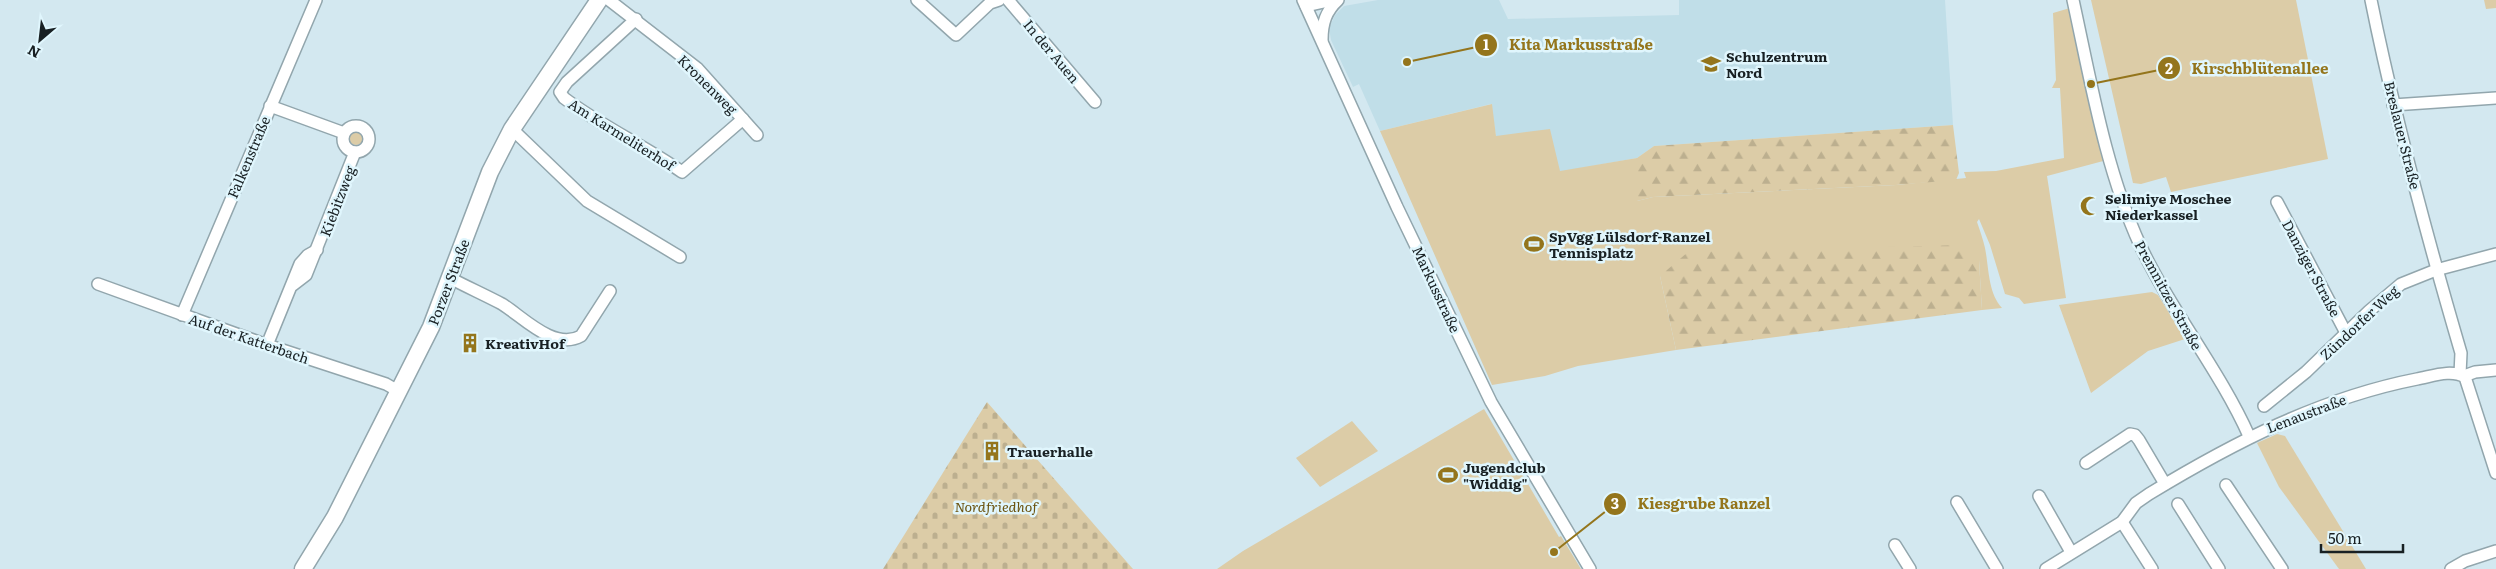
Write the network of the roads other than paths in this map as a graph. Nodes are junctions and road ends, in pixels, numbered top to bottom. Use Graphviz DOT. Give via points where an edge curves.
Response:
graph roads {
  1 [pos="316,0"];
  2 [pos="599,0"];
  3 [pos="609,0"];
  4 [pos="917,0"];
  5 [pos="999,0"];
  6 [pos="1008,0"];
  7 [pos="1333,0"];
  8 [pos="1338,0"];
  9 [pos="2073,0"];
  10 [pos="2371,0"];
  11 [pos="1304,3"];
  12 [pos="636,19"];
  13 [pos="1322,44"];
  14 [pos="2496,98"];
  15 [pos="1095,102"];
  16 [pos="2393,105"];
  17 [pos="270,106"];
  18 [pos="743,119"];
  19 [pos="512,129"];
  20 [pos="344,133"];
  21 [pos="757,135"];
  22 [pos="355,152"];
  23 [pos="2277,202"];
  24 [pos="2496,254"];
  25 [pos="680,256"];
  26 [pos="2436,270"];
  27 [pos="450,278"];
  28 [pos="98,284"];
  29 [pos="610,292"];
  30 [pos="182,315"];
  31 [pos="2346,333"];
  32 [pos="267,345"];
  33 [pos="2496,370"];
  34 [pos="2461,375"];
  35 [pos="400,392"];
  36 [pos="2264,406"];
  37 [pos="2249,436"];
  38 [pos="2086,463"];
  39 [pos="2496,473"];
  40 [pos="2165,484"];
  41 [pos="2226,485"];
  42 [pos="2039,496"];
  43 [pos="1957,502"];
  44 [pos="2178,504"];
  45 [pos="2122,522"];
  46 [pos="1895,545"];
  47 [pos="2496,551"];
  48 [pos="2071,552"];
  49 [pos="303,569"];
  50 [pos="1590,569"];
  51 [pos="1910,569"];
  52 [pos="1997,569"];
  53 [pos="2046,569"];
  54 [pos="2152,569"];
  55 [pos="2219,569"];
  56 [pos="2282,569"];
  57 [pos="2451,569"];
  1 -- 17 [label="street, Falkenstraße"];
  2 -- 19 [label="main road, Porzer Straße"];
  3 -- 12 [label="street, Kronenweg"];
  4 -- 5 [label="street" via="956,35 990,3"];
  6 -- 15 [label="street, In der Auen"];
  7 -- 11 [label="street"];
  8 -- 13 [label="street" via="1329,9 1322,28"];
  9 -- 37 [label="street, Premnitzer Straße" via="2108,159 2139,243"];
  10 -- 16 [label="street, Breslauer Straße"];
  11 -- 13 [label="street, Markusstraße"];
  12 -- 18 [label="street, Kronenweg" via="697,68"];
  12 -- 18 [label="street, Am Karmeliterhof" via="567,82 560,92 564,98 682,172"];
  13 -- 50 [label="street, Markusstraße" via="1489,398"];
  14 -- 16 [label="street"];
  16 -- 26 [label="street, Breslauer Straße"];
  17 -- 20 [label="street, Kiebitzweg"];
  17 -- 30 [label="street, Falkenstraße"];
  18 -- 21 [label="street, Kronenweg"];
  19 -- 25 [label="street" via="587,200"];
  19 -- 27 [label="main road, Porzer Straße" via="490,172"];
  20 -- 22 [label="street, Kiebitzweg" via="345,146"];
  20 -- 22 [label="street, Kiebitzweg" via="356,126 366,130 369,139 366,146"];
  22 -- 32 [label="street, Kiebitzweg" via="317,250 308,254 300,264"];
  23 -- 31 [label="street, Danziger Straße"];
  24 -- 26 [label="street, Zündorfer Weg"];
  26 -- 31 [label="street, Zündorfer Weg" via="2401,284"];
  26 -- 34 [label="street, Breslauer Straße" via="2461,353"];
  27 -- 29 [label="street" via="502,304 540,331 565,339 581,336"];
  27 -- 35 [label="main road, Porzer Straße" via="431,328"];
  28 -- 30 [label="street, Auf der Katterbach"];
  30 -- 32 [label="street, Auf der Katterbach"];
  31 -- 36 [label="street, Zündorfer Weg" via="2306,372"];
  32 -- 35 [label="street, Auf der Katterbach" via="386,384"];
  33 -- 34 [label="street, Lenaustraße"];
  34 -- 37 [label="street, Lenaustraße" via="2390,384 2340,399"];
  34 -- 39 [label="street" via="2468,383"];
  35 -- 49 [label="main road, Porzer Straße" via="335,517"];
  37 -- 40 [label="street, Lenaustraße"];
  38 -- 40 [label="street" via="2130,434 2135,435"];
  40 -- 45 [label="street, Lenaustraße" via="2136,503"];
  41 -- 56 [label="street"];
  42 -- 48 [label="street"];
  43 -- 52 [label="street"];
  44 -- 55 [label="street"];
  45 -- 48 [label="street, Lenaustraße"];
  45 -- 54 [label="street"];
  46 -- 51 [label="street"];
  47 -- 57 [label="street" via="2464,561"];
  48 -- 53 [label="street, Lenaustraße"];
}
